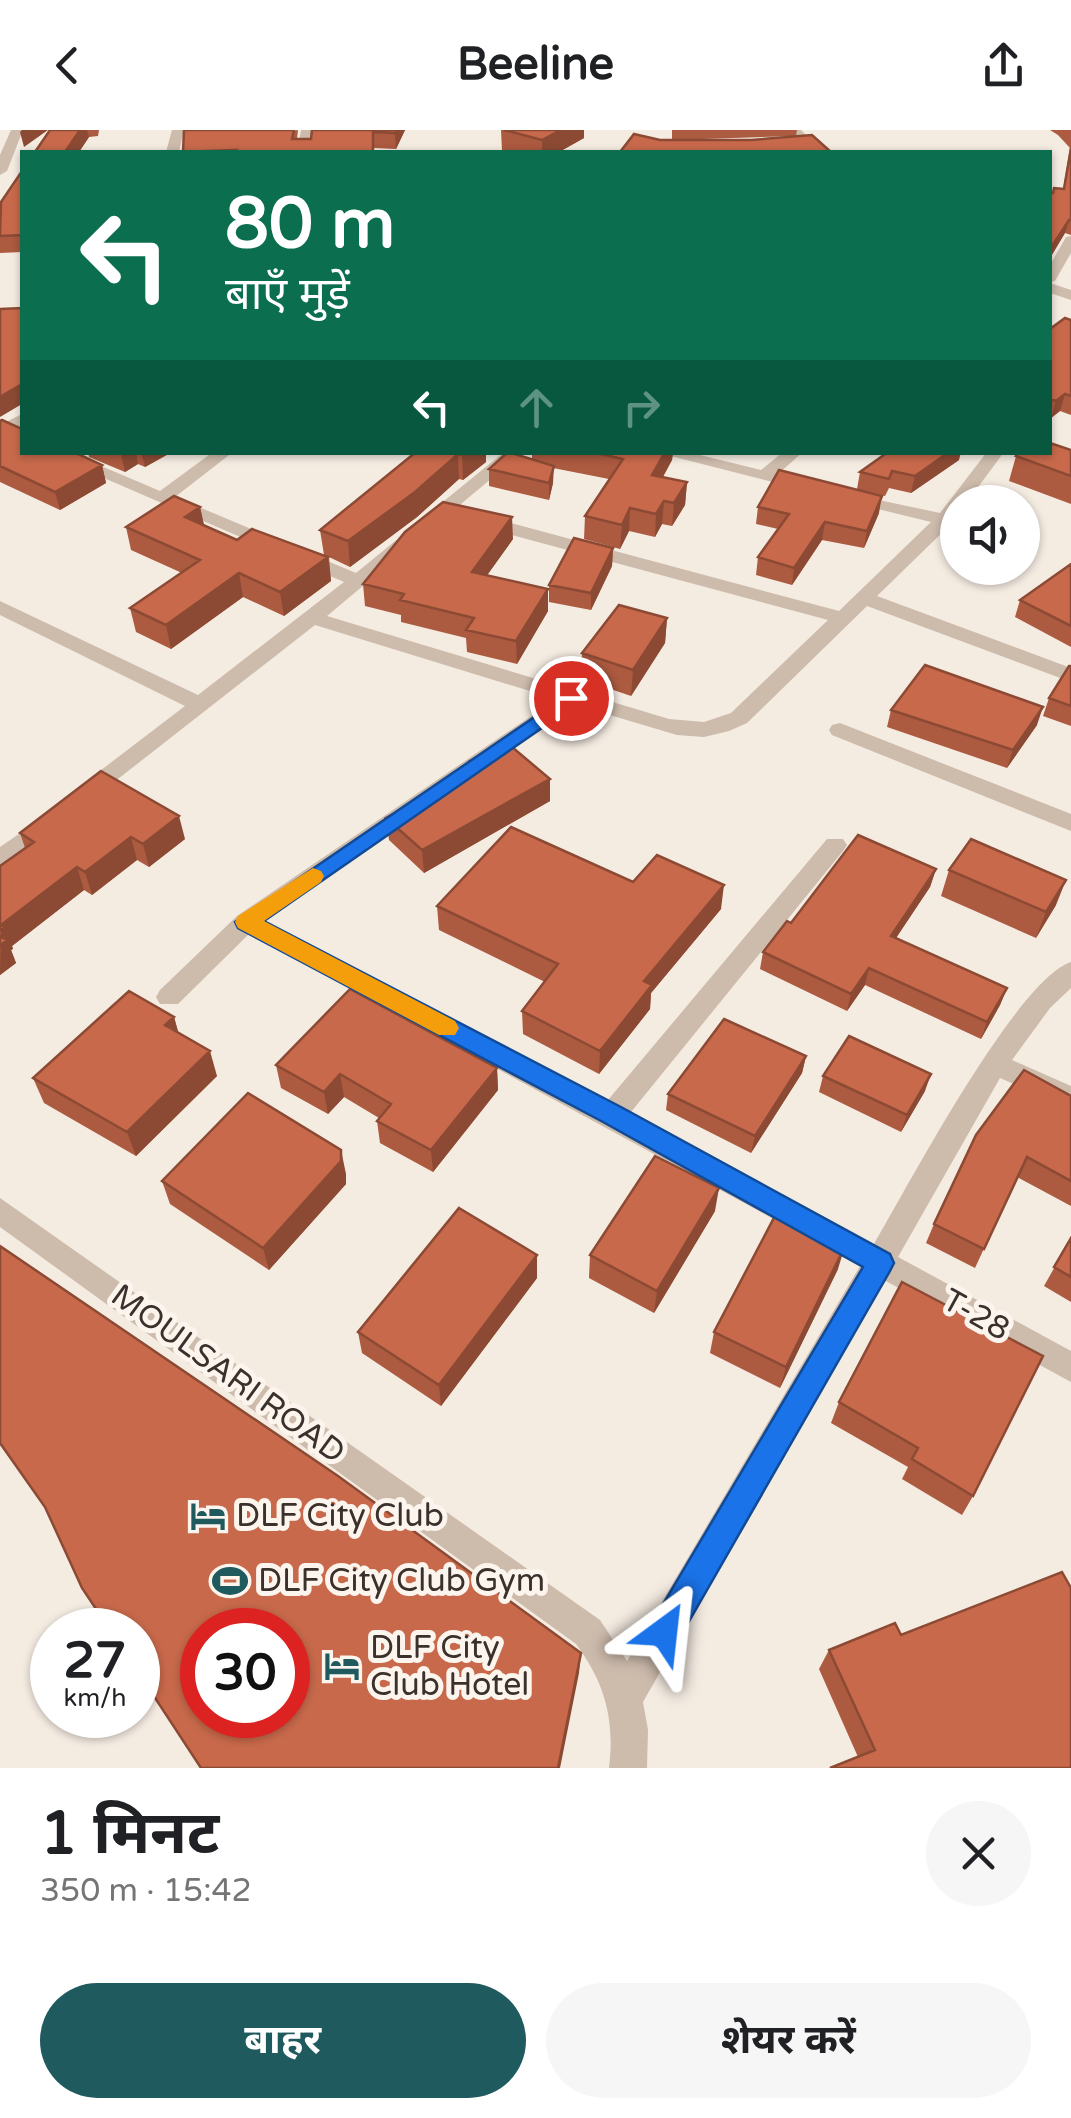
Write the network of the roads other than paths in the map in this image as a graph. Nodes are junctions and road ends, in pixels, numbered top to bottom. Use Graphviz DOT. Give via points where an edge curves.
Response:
graph roads {
  1 [pos="17,130"];
  2 [pos="2,161"];
  3 [pos="1068,234"];
  4 [pos="1052,273"];
  5 [pos="60,455"];
  6 [pos="221,455"];
  7 [pos="511,455"];
  8 [pos="675,455"];
  9 [pos="791,455"];
  10 [pos="994,455"];
  11 [pos="764,476"];
  12 [pos="971,485"];
  13 [pos="164,496"];
  14 [pos="444,511"];
  15 [pos="940,519"];
  16 [pos="940,524"];
  17 [pos="359,581"];
  18 [pos="864,598"];
  19 [pos="0,607"];
  20 [pos="312,618"];
  21 [pos="843,618"];
  22 [pos="1071,675"];
  23 [pos="571,698"];
  24 [pos="202,704"];
  25 [pos="840,730"];
  26 [pos="1071,823"];
  27 [pos="835,845"];
  28 [pos="6,846"];
  29 [pos="246,922"];
  30 [pos="1071,972"];
  31 [pos="169,997"];
  32 [pos="994,1064"];
  33 [pos="1071,1098"];
  34 [pos="612,1115"];
  35 [pos="1,1213"];
  36 [pos="880,1263"];
  37 [pos="1071,1367"];
  38 [pos="625,1700"];
  39 [pos="628,1768"];
  1 -- 2 [label="street"];
  3 -- 4 [label="street"];
  5 -- 13 [label="street"];
  6 -- 13 [label="street"];
  7 -- 14 [label="street"];
  8 -- 11 [label="street"];
  9 -- 11 [label="street"];
  10 -- 12 [label="street"];
  11 -- 15 [label="street"];
  13 -- 17 [label="street"];
  14 -- 17 [label="street"];
  14 -- 21 [label="street"];
  16 -- 18 [label="street"];
  17 -- 20 [label="street"];
  18 -- 21 [label="street"];
  18 -- 22 [label="street"];
  19 -- 24 [label="street"];
  20 -- 23 [label="street"];
  20 -- 24 [label="street"];
  21 -- 23 [label="street" via="724,726 686,730"];
  23 -- 29 [label="street"];
  24 -- 28 [label="street"];
  25 -- 26 [label="street"];
  27 -- 34 [label="street"];
  29 -- 31 [label="street"];
  29 -- 34 [label="street, T-28"];
  30 -- 32 [label="street"];
  32 -- 33 [label="street"];
  32 -- 36 [label="street"];
  34 -- 36 [label="street, T-28"];
  35 -- 38 [label="street, MOULSARI ROAD" via="588,1632 610,1659"];
  36 -- 37 [label="street, T-28"];
  36 -- 38 [label="street"];
  38 -- 39 [label="street, MOULSARI ROAD"];
}
